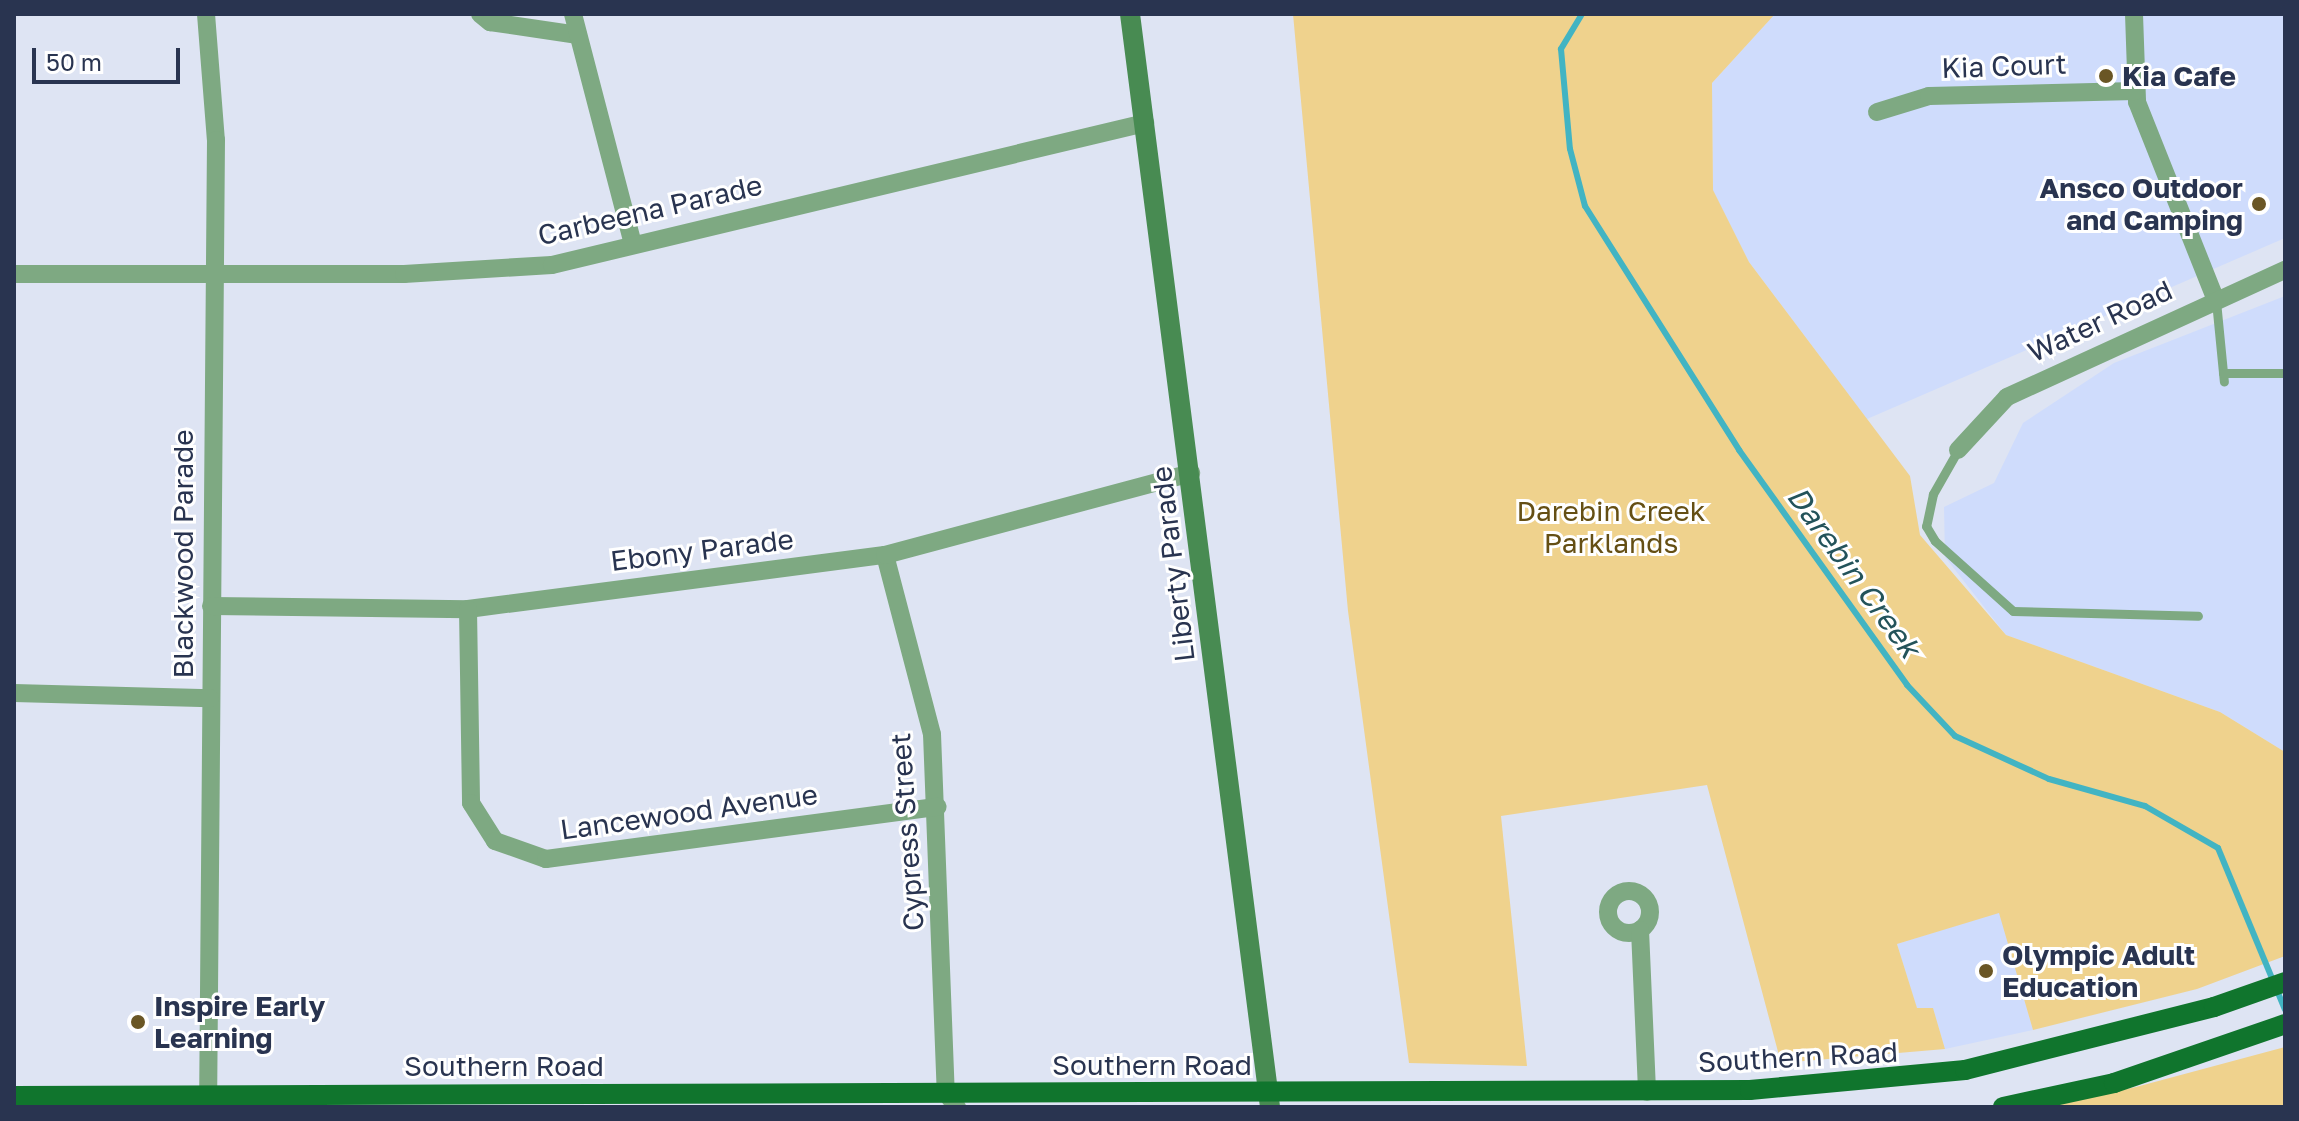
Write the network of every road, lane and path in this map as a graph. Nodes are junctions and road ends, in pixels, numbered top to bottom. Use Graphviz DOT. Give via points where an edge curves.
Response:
graph roads {
  1 [pos="206,14"];
  2 [pos="480,14"];
  3 [pos="573,14"];
  4 [pos="1130,14"];
  5 [pos="2134,14"];
  6 [pos="578,35"];
  7 [pos="2135,91"];
  8 [pos="1877,112"];
  9 [pos="1145,123"];
  10 [pos="633,244"];
  11 [pos="2285,270"];
  12 [pos="14,274"];
  13 [pos="213,277"];
  14 [pos="2215,298"];
  15 [pos="2285,373"];
  16 [pos="1958,450"];
  17 [pos="1191,473"];
  18 [pos="885,555"];
  19 [pos="211,606"];
  20 [pos="468,609"];
  21 [pos="2198,616"];
  22 [pos="14,693"];
  23 [pos="210,698"];
  24 [pos="938,807"];
  25 [pos="1640,930"];
  26 [pos="2281,983"];
  27 [pos="2285,1024"];
  28 [pos="1647,1092"];
  29 [pos="14,1096"];
  30 [pos="208,1100"];
  31 [pos="540,1100"];
  32 [pos="952,1100"];
  33 [pos="1269,1100"];
  34 [pos="383,1101"];
  35 [pos="2003,1107"];
  1 -- 13 [label="street, Blackwood Parade" via="216,140"];
  2 -- 6 [label="street" via="490,22"];
  3 -- 6 [label="street"];
  4 -- 9 [label="street, Liberty Parade"];
  5 -- 7 [label="street"];
  6 -- 10 [label="street"];
  7 -- 8 [label="street, Kia Court" via="1929,96"];
  7 -- 14 [label="street"];
  9 -- 10 [label="street, Carbeena Parade"];
  9 -- 17 [label="street, Liberty Parade"];
  10 -- 13 [label="street, Carbeena Parade" via="552,265"];
  11 -- 14 [label="street, Water Road"];
  12 -- 13 [label="street, Carbeena Parade"];
  13 -- 19 [label="street, Blackwood Parade"];
  14 -- 15 [label="lane" via="2224,378"];
  14 -- 16 [label="street, Water Road" via="2007,397"];
  16 -- 21 [label="lane" via="1933,494 1926,526 1935,541 2013,611"];
  17 -- 18 [label="street, Ebony Parade"];
  17 -- 33 [label="street, Liberty Parade"];
  18 -- 20 [label="street, Ebony Parade"];
  18 -- 24 [label="street, Cypress Street" via="932,734"];
  19 -- 20 [label="street, Ebony Parade"];
  19 -- 23 [label="street, Blackwood Parade"];
  20 -- 24 [label="street, Lancewood Avenue" via="471,803 495,841 546,859"];
  22 -- 23 [label="street"];
  23 -- 30 [label="street, Blackwood Parade"];
  24 -- 32 [label="street, Cypress Street"];
  25 -- 28 [label="street"];
  26 -- 28 [label="main road, Southern Road" via="2089,1042 1913,1079"];
  27 -- 35 [label="main road" via="2114,1083"];
  28 -- 33 [label="main road, Southern Road"];
  29 -- 30 [label="main road, Southern Road"];
  30 -- 34 [label="main road, Southern Road"];
  31 -- 32 [label="main road, Southern Road"];
  31 -- 34 [label="main road, Southern Road"];
  32 -- 33 [label="main road, Southern Road"];
}
